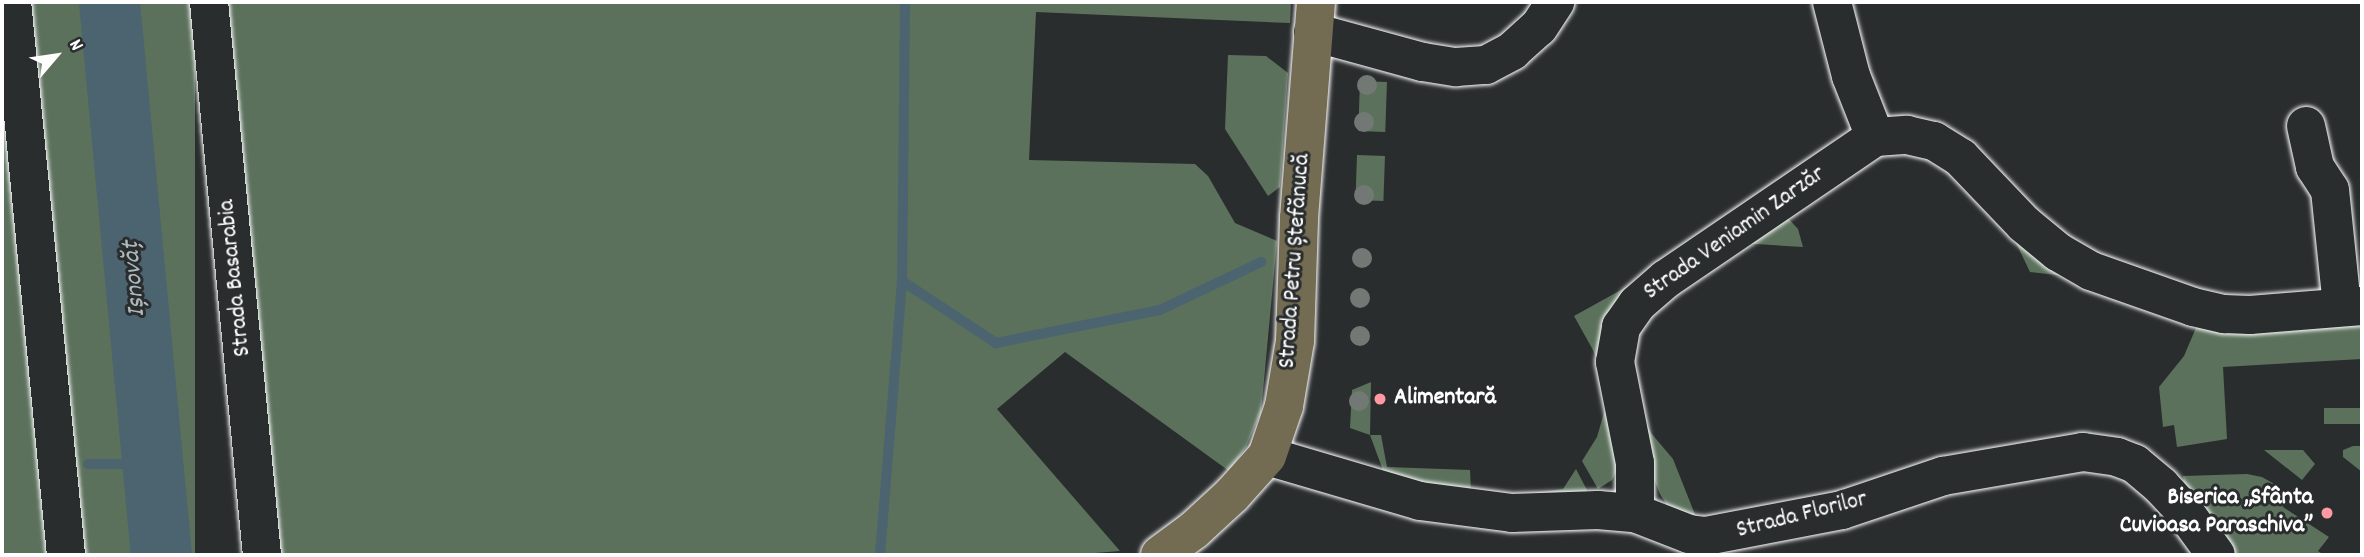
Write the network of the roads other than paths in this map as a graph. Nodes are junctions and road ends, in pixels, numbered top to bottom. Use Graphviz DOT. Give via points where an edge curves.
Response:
graph roads {
  1 [pos="12,2"];
  2 [pos="209,2"];
  3 [pos="1555,2"];
  4 [pos="1832,2"];
  5 [pos="1314,17"];
  6 [pos="2306,126"];
  7 [pos="1875,137"];
  8 [pos="2352,306"];
  9 [pos="1267,456"];
  10 [pos="1635,513"];
  11 [pos="1689,545"];
  12 [pos="66,555"];
  13 [pos="262,555"];
  14 [pos="1160,555"];
  15 [pos="2216,555"];
  1 -- 12 [label="street"];
  2 -- 13 [label="street, Strada Basarabia"];
  3 -- 5 [label="street" via="1512,51 1486,65 1456,67 1423,62"];
  4 -- 7 [label="street" via="1851,76"];
  5 -- 9 [label="main road, Strada Petru Ștefănucă" via="1295,341 1284,406"];
  6 -- 8 [label="street" via="2315,167 2330,190"];
  7 -- 8 [label="street" via="1907,135 1934,141 1961,158 2043,241 2091,271 2224,314"];
  7 -- 10 [label="street, Strada Veniamin Zarzăr" via="1666,279 1637,304 1621,327 1615,362 1635,463"];
  9 -- 10 [label="street, Strada Florilor" via="1420,501 1463,508 1512,513"];
  9 -- 14 [label="main road, Strada Petru Ștefănucă" via="1232,495"];
  10 -- 11 [label="street, Strada Florilor"];
  11 -- 15 [label="street, Strada Florilor" via="1842,510 1943,476 2083,452 2134,464 2169,494"];
}
